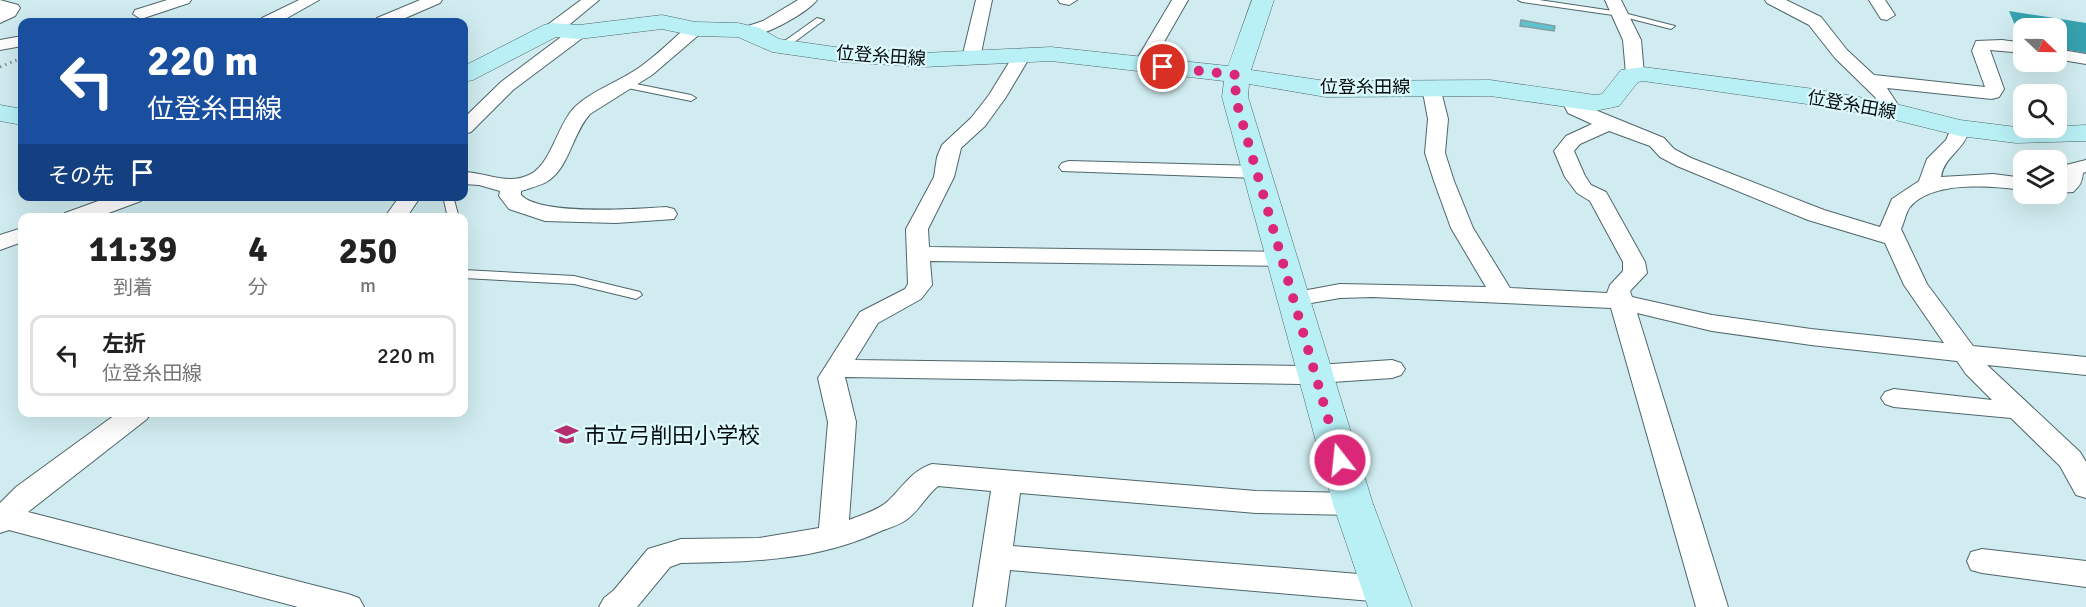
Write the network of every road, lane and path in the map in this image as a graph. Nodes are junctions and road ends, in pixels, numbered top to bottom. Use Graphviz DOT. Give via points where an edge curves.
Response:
graph roads {
  1 [pos="183,0"];
  2 [pos="311,0"];
  3 [pos="434,0"];
  4 [pos="591,0"];
  5 [pos="809,0"];
  6 [pos="984,0"];
  7 [pos="1263,0"];
  8 [pos="1522,0"];
  9 [pos="1773,0"];
  10 [pos="1877,0"];
  11 [pos="1174,1"];
  12 [pos="0,5"];
  13 [pos="1616,7"];
  14 [pos="137,12"];
  15 [pos="1887,15"];
  16 [pos="0,18"];
  17 [pos="276,18"];
  18 [pos="392,18"];
  19 [pos="820,20"];
  20 [pos="1671,26"];
  21 [pos="695,28"];
  22 [pos="552,30"];
  23 [pos="579,32"];
  24 [pos="748,32"];
  25 [pos="18,42"];
  26 [pos="0,45"];
  27 [pos="2013,46"];
  28 [pos="783,47"];
  29 [pos="1022,55"];
  30 [pos="2067,56"];
  31 [pos="971,58"];
  32 [pos="18,59"];
  33 [pos="2086,59"];
  34 [pos="1143,64"];
  35 [pos="0,67"];
  36 [pos="468,73"];
  37 [pos="1635,74"];
  38 [pos="1237,75"];
  39 [pos="1867,80"];
  40 [pos="626,85"];
  41 [pos="1431,87"];
  42 [pos="691,98"];
  43 [pos="1570,99"];
  44 [pos="1892,111"];
  45 [pos="0,112"];
  46 [pos="18,116"];
  47 [pos="468,124"];
  48 [pos="1608,124"];
  49 [pos="1960,128"];
  50 [pos="2086,133"];
  51 [pos="1174,162"];
  52 [pos="2086,166"];
  53 [pos="1070,167"];
  54 [pos="1256,167"];
  55 [pos="468,178"];
  56 [pos="1678,179"];
  57 [pos="2013,182"];
  58 [pos="1739,184"];
  59 [pos="1929,184"];
  60 [pos="2067,187"];
  61 [pos="511,188"];
  62 [pos="119,201"];
  63 [pos="87,213"];
  64 [pos="666,214"];
  65 [pos="18,236"];
  66 [pos="1893,238"];
  67 [pos="0,243"];
  68 [pos="919,254"];
  69 [pos="1283,259"];
  70 [pos="468,274"];
  71 [pos="1500,294"];
  72 [pos="636,296"];
  73 [pos="1294,298"];
  74 [pos="1622,302"];
  75 [pos="1965,354"];
  76 [pos="2086,366"];
  77 [pos="837,368"];
  78 [pos="1392,369"];
  79 [pos="1316,373"];
  80 [pos="1894,398"];
  81 [pos="2018,409"];
  82 [pos="131,417"];
  83 [pos="1007,481"];
  84 [pos="2086,487"];
  85 [pos="1353,504"];
  86 [pos="2,518"];
  87 [pos="833,537"];
  88 [pos="996,557"];
  89 [pos="1982,561"];
  90 [pos="2086,574"];
  91 [pos="1386,598"];
  92 [pos="348,607"];
  93 [pos="615,607"];
  94 [pos="989,607"];
  95 [pos="1712,607"];
  1 -- 14 [label="street"];
  2 -- 17 [label="street"];
  3 -- 18 [label="street"];
  4 -- 22 [label="street"];
  5 -- 24 [label="street" via="769,25"];
  6 -- 31 [label="street"];
  7 -- 38 [label="main road"];
  8 -- 13 [label="lane"];
  9 -- 39 [label="street" via="1815,21"];
  10 -- 15 [label="street"];
  11 -- 34 [label="street"];
  12 -- 16 [label="street" via="12,8"];
  13 -- 20 [label="lane"];
  13 -- 37 [label="street" via="1632,40"];
  19 -- 28 [label="lane"];
  21 -- 23 [label="main road, 位登糸田線" via="662,22"];
  21 -- 24 [label="main road, 位登糸田線"];
  21 -- 40 [label="street"];
  22 -- 23 [label="main road, 位登糸田線"];
  22 -- 36 [label="main road"];
  23 -- 47 [label="street" via="507,86"];
  24 -- 28 [label="main road, 位登糸田線"];
  25 -- 26 [label="street"];
  27 -- 39 [label="street" via="1982,45 1995,90 1992,93"];
  28 -- 31 [label="main road, 位登糸田線" via="923,60"];
  29 -- 31 [label="main road, 位登糸田線"];
  29 -- 34 [label="main road, 位登糸田線" via="1051,54"];
  29 -- 68 [label="street" via="978,122 952,145 944,177 917,229"];
  30 -- 33 [label="street"];
  32 -- 35 [label="path"];
  34 -- 38 [label="main road, 位登糸田線"];
  37 -- 43 [label="main road, 位登糸田線" via="1610,101"];
  37 -- 44 [label="main road, 位登糸田線"];
  38 -- 41 [label="main road, 位登糸田線" via="1326,89"];
  38 -- 54 [label="main road" via="1235,97"];
  39 -- 44 [label="street"];
  40 -- 42 [label="lane"];
  40 -- 61 [label="street" via="583,110 573,121 551,168 539,178"];
  41 -- 43 [label="main road, 位登糸田線" via="1490,88"];
  41 -- 71 [label="street" via="1438,119 1435,153 1444,181 1462,228 1496,281"];
  43 -- 48 [label="street" via="1575,109"];
  44 -- 49 [label="main road, 位登糸田線"];
  45 -- 46 [label="main road"];
  48 -- 58 [label="street" via="1657,142 1684,162"];
  48 -- 74 [label="street" via="1573,140 1564,151 1575,177 1584,189 1598,197 1634,262 1635,273 1618,290"];
  49 -- 50 [label="main road, 位登糸田線" via="2016,135"];
  49 -- 59 [label="street" via="1953,146 1934,162"];
  51 -- 54 [label="street"];
  52 -- 60 [label="street" via="2073,169 2072,182"];
  53 -- 54 [label="street"];
  54 -- 69 [label="main road"];
  55 -- 61 [label="street"];
  56 -- 58 [label="street" via="1725,186"];
  57 -- 59 [label="street"];
  58 -- 66 [label="street" via="1816,215"];
  59 -- 66 [label="street" via="1900,204 1890,229"];
  61 -- 64 [label="street" via="510,196 517,204 545,214"];
  62 -- 63 [label="street"];
  65 -- 67 [label="street"];
  66 -- 75 [label="street" via="1916,285"];
  68 -- 69 [label="street"];
  68 -- 77 [label="street" via="920,285 913,294 869,318"];
  69 -- 73 [label="main road"];
  70 -- 72 [label="lane" via="574,280"];
  71 -- 73 [label="street" via="1373,290"];
  71 -- 74 [label="street"];
  73 -- 79 [label="main road"];
  74 -- 75 [label="street" via="1712,323"];
  74 -- 95 [label="street"];
  75 -- 76 [label="street"];
  75 -- 81 [label="street"];
  77 -- 79 [label="street"];
  77 -- 87 [label="street" via="831,378 842,422"];
  78 -- 79 [label="street"];
  79 -- 85 [label="main road"];
  80 -- 81 [label="street"];
  81 -- 84 [label="street" via="2070,459"];
  82 -- 86 [label="street" via="26,495"];
  83 -- 85 [label="street" via="1256,502"];
  83 -- 87 [label="street" via="932,475 897,511"];
  83 -- 88 [label="street"];
  85 -- 91 [label="main road"];
  86 -- 92 [label="street"];
  87 -- 93 [label="street" via="759,550 681,551 659,558"];
  88 -- 91 [label="street"];
  88 -- 94 [label="street"];
  89 -- 90 [label="street"];
}
